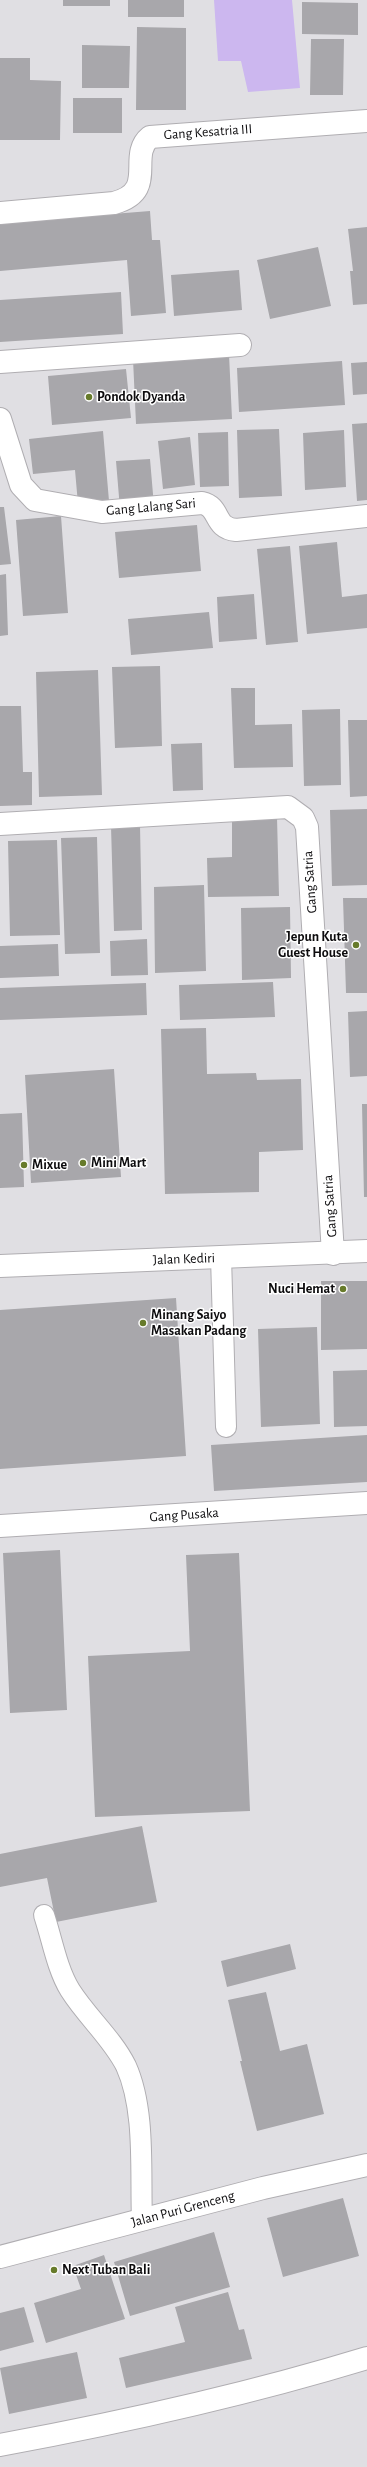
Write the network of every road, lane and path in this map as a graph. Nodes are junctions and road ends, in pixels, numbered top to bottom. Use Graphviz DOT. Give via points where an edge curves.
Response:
graph roads {
  1 [pos="367,120"];
  2 [pos="0,213"];
  3 [pos="240,345"];
  4 [pos="0,362"];
  5 [pos="0,419"];
  6 [pos="367,516"];
  7 [pos="0,824"];
  8 [pos="367,1251"];
  9 [pos="333,1254"];
  10 [pos="221,1257"];
  11 [pos="0,1266"];
  12 [pos="226,1427"];
  13 [pos="367,1503"];
  14 [pos="0,1526"];
  15 [pos="44,1915"];
  16 [pos="367,2165"];
  17 [pos="142,2220"];
  18 [pos="0,2257"];
  19 [pos="367,2358"];
  20 [pos="0,2445"];
  1 -- 2 [label="street, Gang Kesatria III" via="150,137 144,145 138,187 127,199 114,203"];
  3 -- 4 [label="street"];
  5 -- 6 [label="street, Gang Lalang Sari" via="21,485 35,500 102,512 202,503 212,507 221,525 236,530"];
  7 -- 9 [label="street, Gang Satria" via="288,807 303,818 306,827"];
  8 -- 9 [label="street, Jalan Kediri"];
  9 -- 10 [label="street, Jalan Kediri"];
  10 -- 11 [label="street, Jalan Kediri"];
  10 -- 12 [label="lane"];
  13 -- 14 [label="street, Gang Pusaka"];
  15 -- 17 [label="lane" via="69,1989 107,2036 126,2066 133,2086 139,2121"];
  16 -- 17 [label="street, Jalan Puri Grenceng" via="263,2188"];
  17 -- 18 [label="street, Jalan Puri Grenceng"];
  19 -- 20 [label="street" via="257,2390 155,2415"];
}
